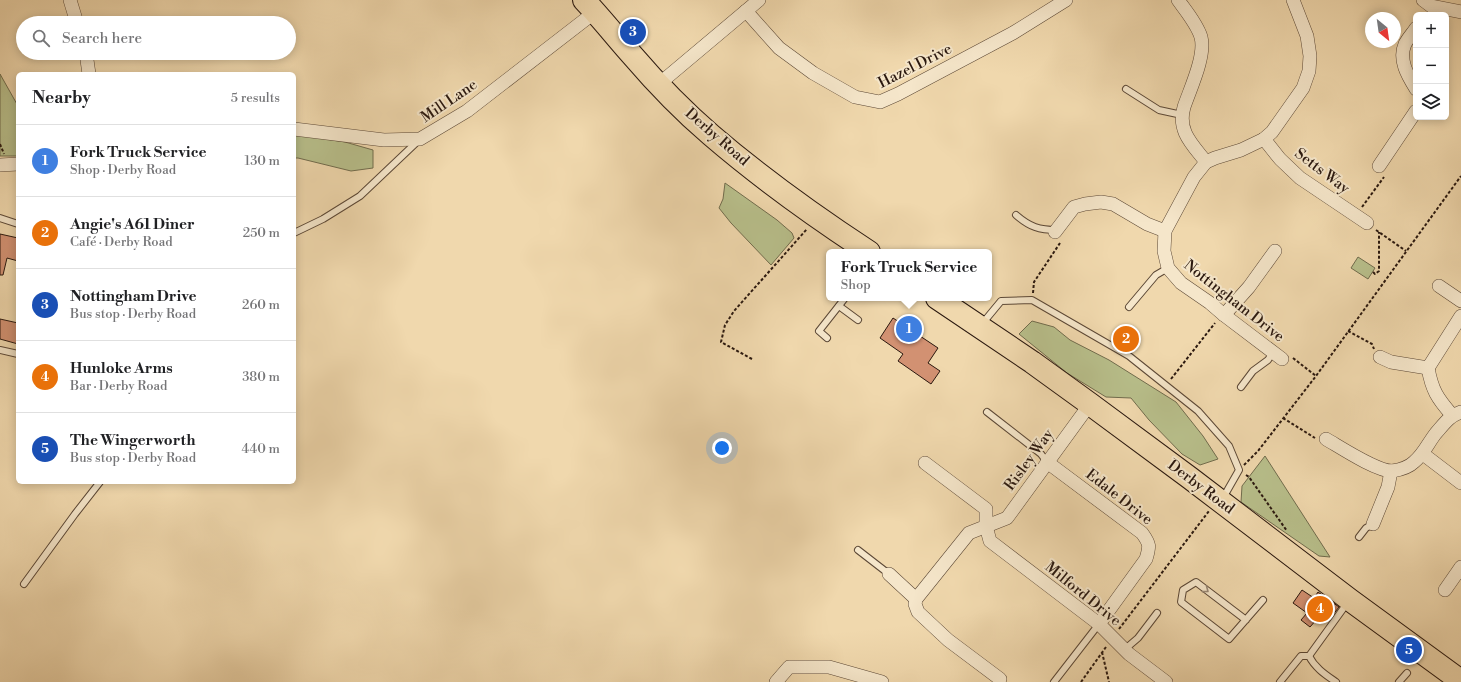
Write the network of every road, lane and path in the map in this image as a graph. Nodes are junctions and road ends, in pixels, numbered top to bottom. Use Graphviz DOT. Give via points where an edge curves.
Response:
graph roads {
  1 [pos="70,0"];
  2 [pos="760,0"];
  3 [pos="1066,0"];
  4 [pos="1178,0"];
  5 [pos="1293,0"];
  6 [pos="590,6"];
  7 [pos="1426,7"];
  8 [pos="746,11"];
  9 [pos="1461,12"];
  10 [pos="76,16"];
  11 [pos="1413,32"];
  12 [pos="87,60"];
  13 [pos="90,72"];
  14 [pos="659,84"];
  15 [pos="1413,84"];
  16 [pos="1126,89"];
  17 [pos="1182,114"];
  18 [pos="1413,115"];
  19 [pos="296,129"];
  20 [pos="420,139"];
  21 [pos="1264,139"];
  22 [pos="1206,162"];
  23 [pos="16,164"];
  24 [pos="0,165"];
  25 [pos="1379,166"];
  26 [pos="1461,176"];
  27 [pos="1016,215"];
  28 [pos="0,218"];
  29 [pos="817,218"];
  30 [pos="1361,219"];
  31 [pos="16,223"];
  32 [pos="1056,231"];
  33 [pos="1165,231"];
  34 [pos="1379,231"];
  35 [pos="296,232"];
  36 [pos="864,249"];
  37 [pos="1275,251"];
  38 [pos="1406,251"];
  39 [pos="1168,268"];
  40 [pos="1373,272"];
  41 [pos="1439,286"];
  42 [pos="1032,300"];
  43 [pos="843,301"];
  44 [pos="942,301"];
  45 [pos="1461,301"];
  46 [pos="839,306"];
  47 [pos="1129,307"];
  48 [pos="1223,314"];
  49 [pos="1461,316"];
  50 [pos="858,320"];
  51 [pos="979,326"];
  52 [pos="1348,331"];
  53 [pos="827,338"];
  54 [pos="1372,344"];
  55 [pos="0,350"];
  56 [pos="16,354"];
  57 [pos="1278,356"];
  58 [pos="1380,356"];
  59 [pos="752,359"];
  60 [pos="1428,368"];
  61 [pos="1316,376"];
  62 [pos="1166,385"];
  63 [pos="1241,387"];
  64 [pos="1090,404"];
  65 [pos="986,412"];
  66 [pos="1456,414"];
  67 [pos="1284,418"];
  68 [pos="1326,439"];
  69 [pos="1423,454"];
  70 [pos="1047,462"];
  71 [pos="925,463"];
  72 [pos="1239,470"];
  73 [pos="1391,471"];
  74 [pos="1461,483"];
  75 [pos="98,484"];
  76 [pos="1219,500"];
  77 [pos="1373,524"];
  78 [pos="986,526"];
  79 [pos="1359,537"];
  80 [pos="858,550"];
  81 [pos="1288,552"];
  82 [pos="1461,567"];
  83 [pos="889,574"];
  84 [pos="24,584"];
  85 [pos="1445,590"];
  86 [pos="916,599"];
  87 [pos="1263,600"];
  88 [pos="1350,600"];
  89 [pos="1157,613"];
  90 [pos="1246,620"];
  91 [pos="1099,624"];
  92 [pos="1112,638"];
  93 [pos="1124,650"];
  94 [pos="1102,652"];
  95 [pos="1309,656"];
  96 [pos="1407,673"];
  97 [pos="1000,679"];
  98 [pos="1461,681"];
  99 [pos="776,682"];
  100 [pos="882,682"];
  101 [pos="1054,682"];
  102 [pos="1081,682"];
  103 [pos="1109,682"];
  104 [pos="1165,682"];
  105 [pos="1280,682"];
  106 [pos="1336,682"];
  107 [pos="1399,682"];
  1 -- 10 [label="street"];
  2 -- 8 [label="street"];
  3 -- 8 [label="street, Hazel Drive" via="1013,33 880,102 855,97 813,73 779,48"];
  4 -- 17 [label="street" via="1191,17 1201,38 1201,58"];
  5 -- 21 [label="street" via="1306,36 1310,56 1309,71 1303,88 1292,105"];
  6 -- 14 [label="highway, Derby Road"];
  6 -- 20 [label="street, Mill Lane" via="468,110"];
  7 -- 9 [label="street"];
  8 -- 14 [label="street"];
  11 -- 15 [label="street" via="1405,44 1403,55 1406,71"];
  12 -- 13 [label="street"];
  14 -- 29 [label="highway, Derby Road" via="710,134"];
  16 -- 17 [label="lane" via="1159,110"];
  17 -- 22 [label="street" via="1182,125 1188,140"];
  18 -- 25 [label="street"];
  19 -- 20 [label="street, Mill Lane" via="384,140"];
  20 -- 35 [label="lane" via="360,196"];
  21 -- 22 [label="street"];
  21 -- 30 [label="street, Setts Way" via="1300,178"];
  22 -- 33 [label="street, Nottingham Drive" via="1194,177"];
  23 -- 24 [label="street"];
  25 -- 30 [label="path" via="1384,176"];
  26 -- 38 [label="path"];
  27 -- 32 [label="lane" via="1035,228"];
  28 -- 31 [label="lane"];
  29 -- 36 [label="highway, Derby Road"];
  29 -- 59 [label="path" via="734,311 725,325 721,342"];
  30 -- 34 [label="path"];
  32 -- 33 [label="street" via="1074,208 1101,202 1113,204 1147,224"];
  32 -- 42 [label="path" via="1061,241 1034,282"];
  33 -- 39 [label="street, Nottingham Drive" via="1164,251"];
  34 -- 38 [label="path"];
  34 -- 40 [label="path" via="1379,271 1375,274"];
  37 -- 48 [label="street" via="1249,287"];
  38 -- 52 [label="path"];
  39 -- 47 [label="lane" via="1156,275"];
  39 -- 48 [label="street, Nottingham Drive" via="1181,283"];
  41 -- 45 [label="street"];
  42 -- 51 [label="lane" via="1001,300"];
  42 -- 62 [label="lane" via="1129,356"];
  43 -- 46 [label="lane"];
  44 -- 51 [label="highway, Derby Road"];
  46 -- 50 [label="lane"];
  46 -- 53 [label="lane" via="819,331"];
  48 -- 57 [label="street, Nottingham Drive"];
  48 -- 62 [label="path"];
  49 -- 60 [label="street"];
  51 -- 64 [label="highway, Derby Road"];
  52 -- 54 [label="path"];
  52 -- 61 [label="path"];
  55 -- 56 [label="lane"];
  57 -- 61 [label="path" via="1292,357"];
  57 -- 63 [label="lane" via="1253,371"];
  58 -- 60 [label="street" via="1391,362"];
  60 -- 66 [label="street" via="1431,384 1440,402"];
  61 -- 67 [label="path"];
  62 -- 72 [label="lane" via="1198,411 1224,440"];
  64 -- 70 [label="street, Risley Way"];
  64 -- 76 [label="highway, Derby Road"];
  65 -- 70 [label="lane" via="1041,454"];
  66 -- 69 [label="street" via="1432,438"];
  67 -- 68 [label="path" via="1318,440"];
  67 -- 72 [label="path"];
  68 -- 73 [label="street" via="1374,465"];
  69 -- 73 [label="street" via="1413,464"];
  69 -- 74 [label="street"];
  70 -- 78 [label="street, Risley Way" via="1007,518"];
  70 -- 91 [label="street, Edale Drive" via="1142,533 1148,541 1146,559"];
  71 -- 78 [label="street, Milford Drive" via="986,509"];
  72 -- 76 [label="lane"];
  72 -- 81 [label="path" via="1249,477 1292,536"];
  73 -- 77 [label="street" via="1388,487"];
  75 -- 84 [label="lane"];
  76 -- 81 [label="highway, Derby Road"];
  76 -- 92 [label="path"];
  77 -- 79 [label="lane"];
  78 -- 86 [label="street, Risley Way" via="969,534"];
  78 -- 91 [label="street, Milford Drive" via="990,541"];
  80 -- 83 [label="lane"];
  81 -- 88 [label="highway, Derby Road"];
  82 -- 85 [label="street"];
  83 -- 86 [label="street"];
  86 -- 97 [label="street" via="918,612 948,640"];
  87 -- 90 [label="lane"];
  88 -- 95 [label="lane"];
  88 -- 98 [label="highway, Derby Road"];
  89 -- 93 [label="lane" via="1138,638"];
  90 -- 90 [label="lane, one-way" via="1229,639 1181,602 1183,590 1196,582"];
  91 -- 92 [label="street, Milford Drive"];
  91 -- 101 [label="lane"];
  92 -- 93 [label="street, Milford Drive"];
  92 -- 94 [label="path"];
  93 -- 104 [label="street, Milford Drive"];
  94 -- 102 [label="path"];
  94 -- 103 [label="path"];
  95 -- 105 [label="lane" via="1301,656"];
  95 -- 106 [label="lane" via="1321,671"];
  96 -- 107 [label="lane"];
  99 -- 100 [label="street" via="789,667 829,667"];
}
